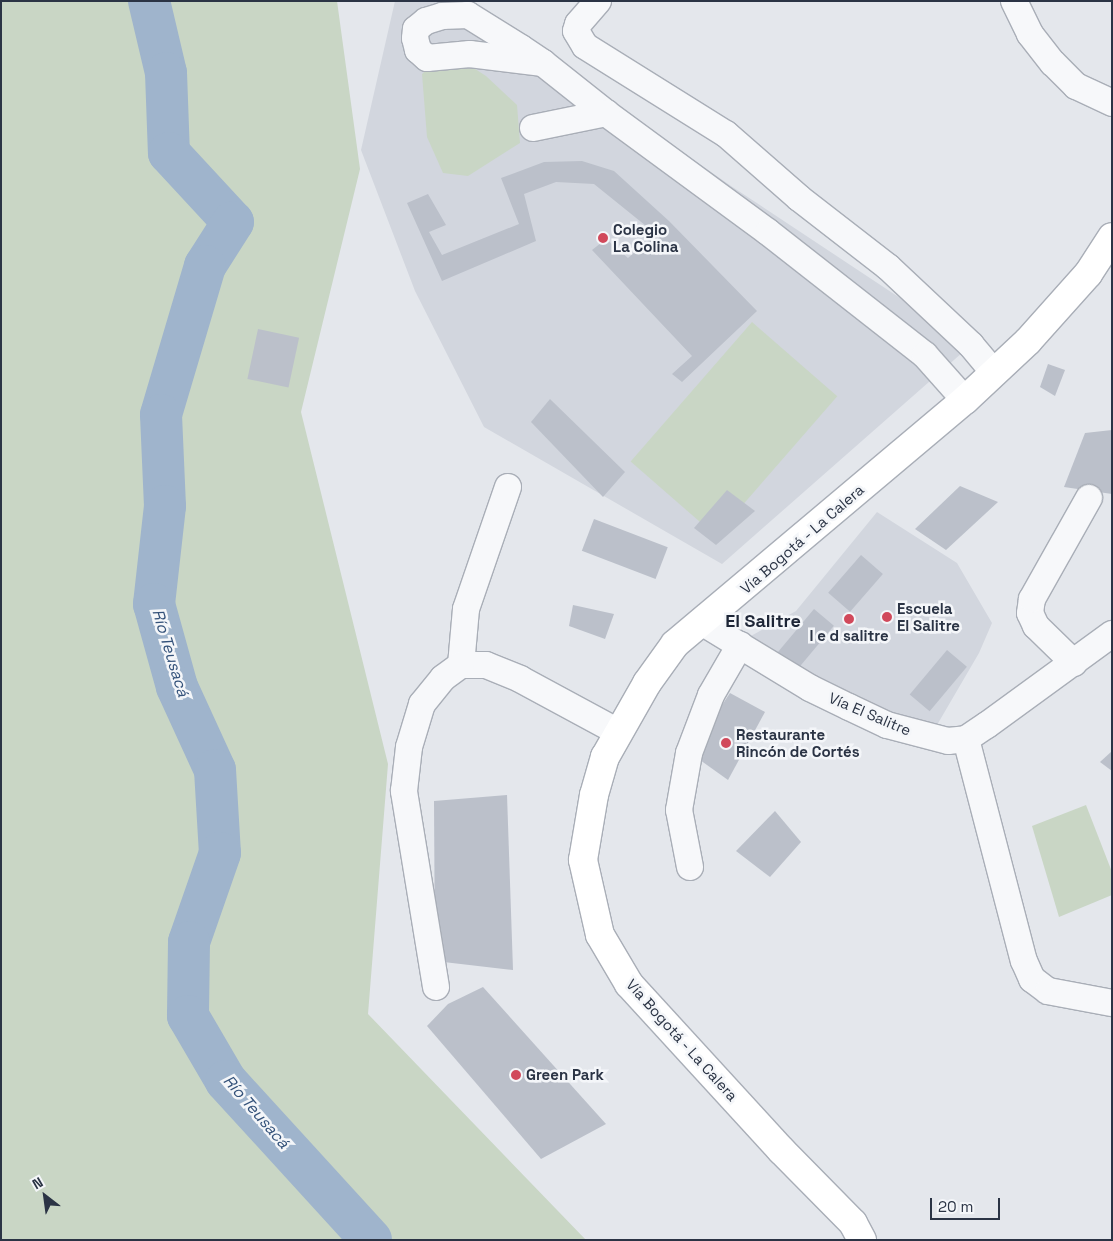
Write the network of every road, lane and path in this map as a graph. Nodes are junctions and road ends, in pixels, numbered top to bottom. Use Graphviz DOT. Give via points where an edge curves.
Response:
graph roads {
  1 [pos="598,1"];
  2 [pos="1014,1"];
  3 [pos="542,63"];
  4 [pos="1112,103"];
  5 [pos="606,113"];
  6 [pos="533,128"];
  7 [pos="1112,237"];
  8 [pos="992,371"];
  9 [pos="965,400"];
  10 [pos="508,487"];
  11 [pos="1088,498"];
  12 [pos="703,623"];
  13 [pos="1112,634"];
  14 [pos="740,645"];
  15 [pos="1074,663"];
  16 [pos="461,665"];
  17 [pos="618,732"];
  18 [pos="966,739"];
  19 [pos="690,867"];
  20 [pos="436,987"];
  21 [pos="1112,1004"];
  22 [pos="862,1240"];
  1 -- 8 [label="street" via="578,24 576,32 585,46 726,134 798,198 888,267 971,344"];
  2 -- 4 [label="street" via="1030,34 1053,63 1076,86"];
  3 -- 5 [label="street"];
  5 -- 6 [label="street"];
  5 -- 9 [label="street" via="768,232 925,355"];
  7 -- 8 [label="main road, Vía Bogotá - La Calera" via="1088,274 1056,313"];
  8 -- 9 [label="main road, Vía Bogotá - La Calera"];
  9 -- 12 [label="main road, Vía Bogotá - La Calera"];
  10 -- 16 [label="street" via="466,609 460,644"];
  11 -- 15 [label="street" via="1032,599 1030,613 1036,626"];
  12 -- 14 [label="street, Vía El Salitre"];
  12 -- 17 [label="main road, Vía Bogotá - La Calera" via="675,644"];
  13 -- 15 [label="street"];
  14 -- 18 [label="street, Vía El Salitre" via="810,688 888,725 920,736 948,741"];
  14 -- 19 [label="street" via="711,695 689,753 679,810"];
  15 -- 18 [label="street"];
  16 -- 17 [label="street" via="486,665 520,679"];
  16 -- 20 [label="street" via="443,678 422,704 410,747 404,791"];
  17 -- 22 [label="main road, Vía Bogotá - La Calera" via="604,757 583,860 600,935 629,984 781,1150 853,1223"];
  18 -- 21 [label="street" via="1024,961 1032,980 1048,991"];
}
